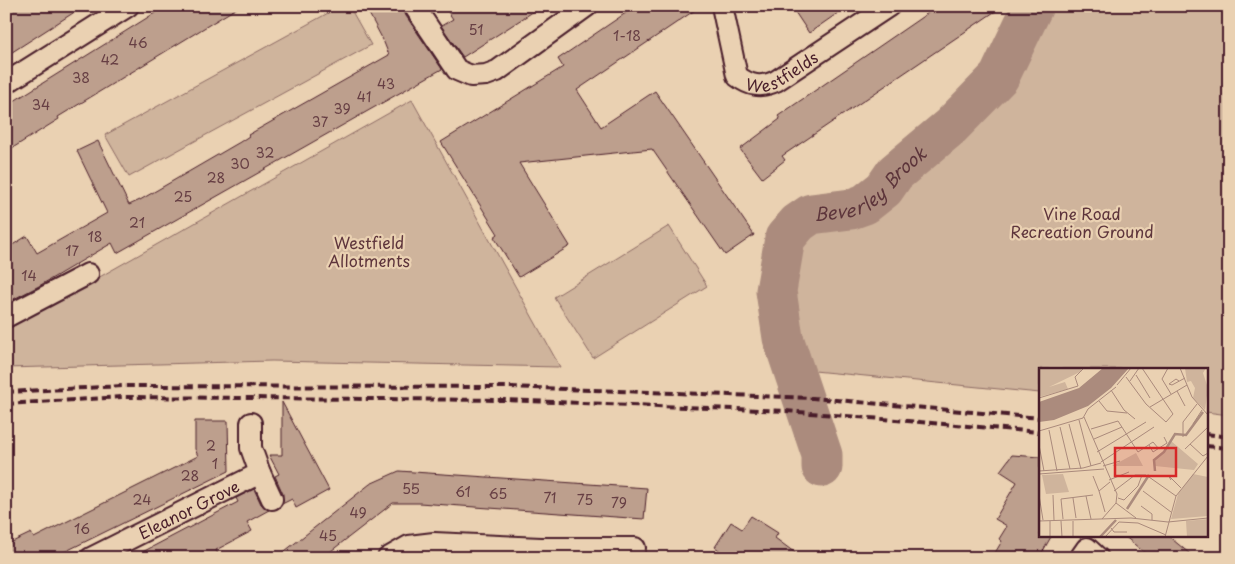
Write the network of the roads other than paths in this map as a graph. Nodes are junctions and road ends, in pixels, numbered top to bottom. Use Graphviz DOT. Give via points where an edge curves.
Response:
graph roads {
  1 [pos="128,6"];
  2 [pos="414,6"];
  3 [pos="587,6"];
  4 [pos="722,6"];
  5 [pos="886,7"];
  6 [pos="6,83"];
  7 [pos="88,274"];
  8 [pos="6,317"];
  9 [pos="252,422"];
  10 [pos="260,474"];
  11 [pos="272,499"];
  12 [pos="636,548"];
  13 [pos="541,553"];
  14 [pos="91,558"];
  15 [pos="388,558"];
  16 [pos="1080,558"];
  17 [pos="1098,558"];
  1 -- 6 [label="street"];
  2 -- 3 [label="street" via="457,70 471,76 497,70"];
  4 -- 5 [label="street, Westfields" via="738,76 756,86 776,81"];
  7 -- 8 [label="street"];
  9 -- 10 [label="street" via="251,448"];
  10 -- 11 [label="street"];
  10 -- 14 [label="street, Eleanor Grove"];
  12 -- 13 [label="street"];
  13 -- 15 [label="street" via="434,543 409,546"];
  16 -- 17 [label="street" via="1087,548"];
}
